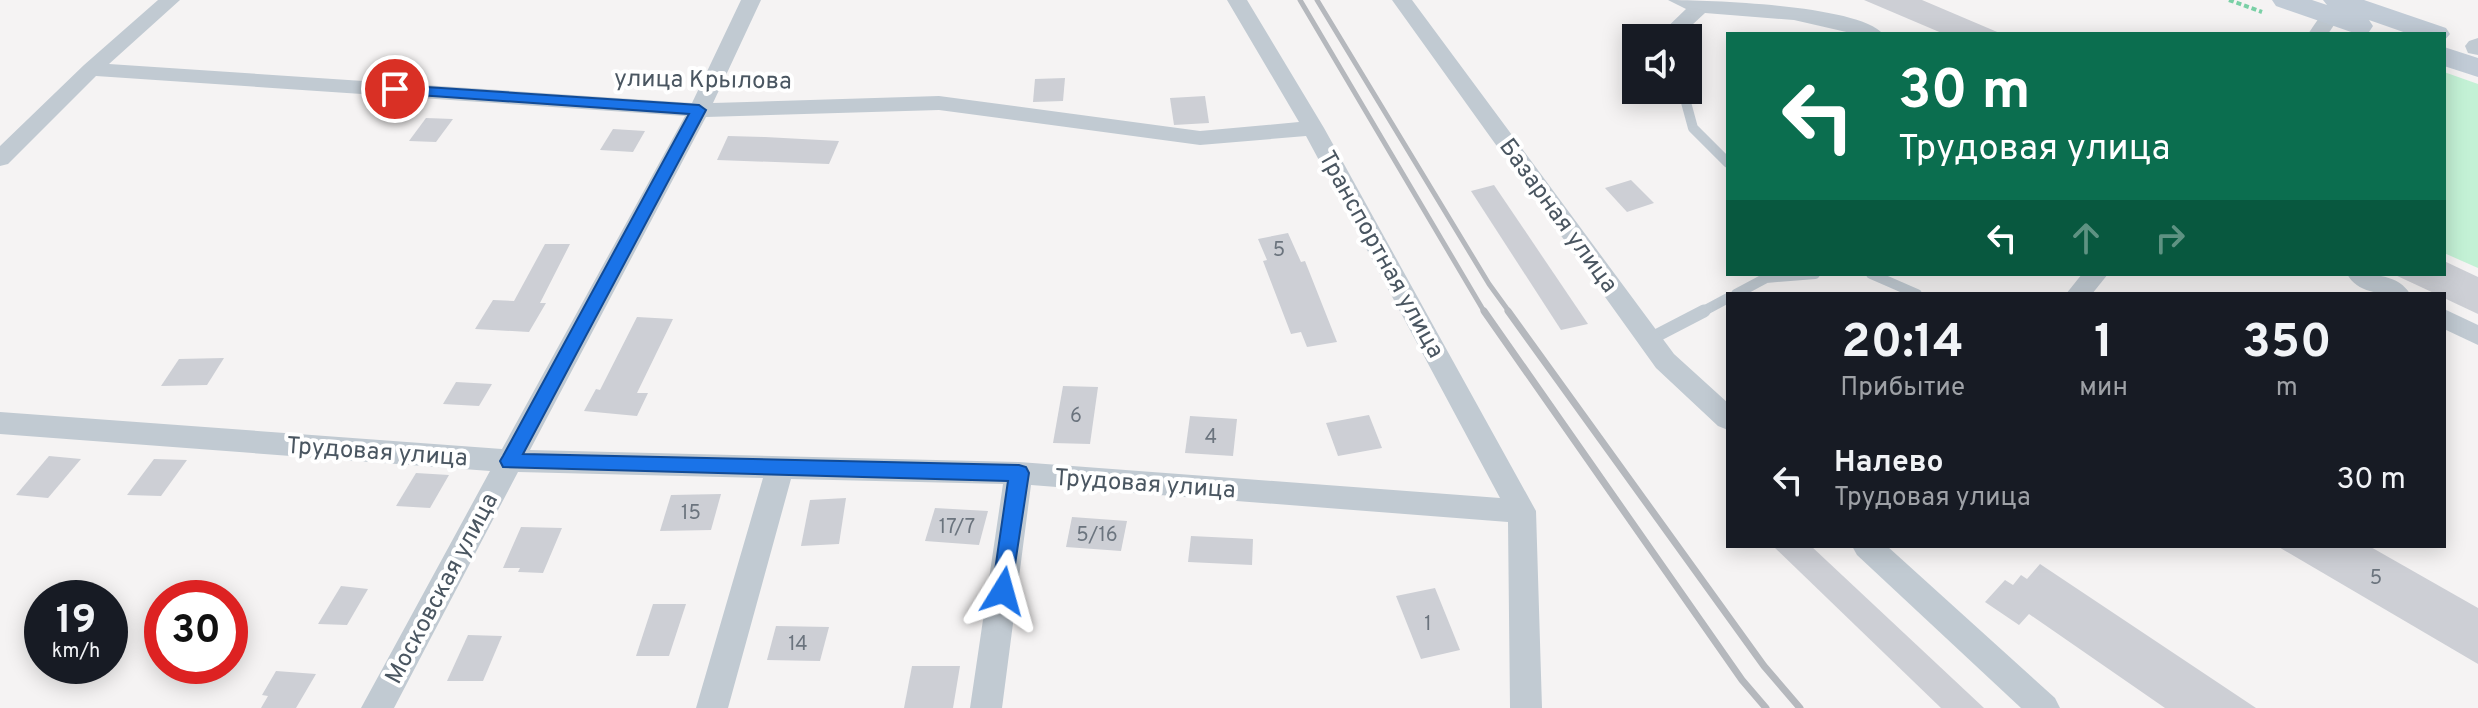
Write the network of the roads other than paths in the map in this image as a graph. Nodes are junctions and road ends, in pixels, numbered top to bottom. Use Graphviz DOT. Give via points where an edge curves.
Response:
graph roads {
  1 [pos="170,0"];
  2 [pos="751,0"];
  3 [pos="1237,0"];
  4 [pos="1402,0"];
  5 [pos="1678,0"];
  6 [pos="2286,0"];
  7 [pos="1698,9"];
  8 [pos="2328,17"];
  9 [pos="1681,24"];
  10 [pos="1869,32"];
  11 [pos="2375,32"];
  12 [pos="2423,32"];
  13 [pos="2446,38"];
  14 [pos="2470,55"];
  15 [pos="91,69"];
  16 [pos="1686,104"];
  17 [pos="699,110"];
  18 [pos="1313,128"];
  19 [pos="0,159"];
  20 [pos="1726,161"];
  21 [pos="1767,276"];
  22 [pos="1876,276"];
  23 [pos="2094,276"];
  24 [pos="2363,276"];
  25 [pos="1739,292"];
  26 [pos="1912,292"];
  27 [pos="2080,292"];
  28 [pos="2394,292"];
  29 [pos="1726,299"];
  30 [pos="2446,319"];
  31 [pos="2478,336"];
  32 [pos="1650,339"];
  33 [pos="1726,417"];
  34 [pos="0,423"];
  35 [pos="509,461"];
  36 [pos="780,468"];
  37 [pos="1019,473"];
  38 [pos="1522,511"];
  39 [pos="1869,548"];
  40 [pos="377,708"];
  41 [pos="712,708"];
  42 [pos="986,708"];
  43 [pos="1526,708"];
  44 [pos="2044,708"];
  1 -- 15 [label="street"];
  2 -- 17 [label="street, Московская улица"];
  3 -- 18 [label="street, Транспортная улица"];
  4 -- 32 [label="street, Базарная улица"];
  5 -- 7 [label="street"];
  6 -- 8 [label="main road"];
  7 -- 9 [label="street"];
  7 -- 10 [label="street" via="1846,21"];
  8 -- 11 [label="main road"];
  8 -- 12 [label="main road"];
  13 -- 14 [label="main road"];
  15 -- 17 [label="street, улица Крылова"];
  15 -- 19 [label="street"];
  16 -- 20 [label="lane" via="1693,128"];
  17 -- 18 [label="street, улица Крылова" via="939,103 1200,138"];
  17 -- 35 [label="street, Московская улица"];
  18 -- 38 [label="street, Транспортная улица"];
  21 -- 25 [label="lane"];
  22 -- 26 [label="lane"];
  23 -- 27 [label="street"];
  24 -- 28 [label="street"];
  29 -- 32 [label="lane"];
  30 -- 31 [label="street"];
  32 -- 33 [label="street, Базарная улица" via="1665,361"];
  34 -- 35 [label="street, Трудовая улица"];
  35 -- 36 [label="street, Трудовая улица"];
  35 -- 40 [label="street, Московская улица"];
  36 -- 37 [label="street, Трудовая улица"];
  36 -- 41 [label="street"];
  37 -- 38 [label="street, Трудовая улица"];
  37 -- 42 [label="street"];
  38 -- 43 [label="street"];
  39 -- 44 [label="street"];
}
